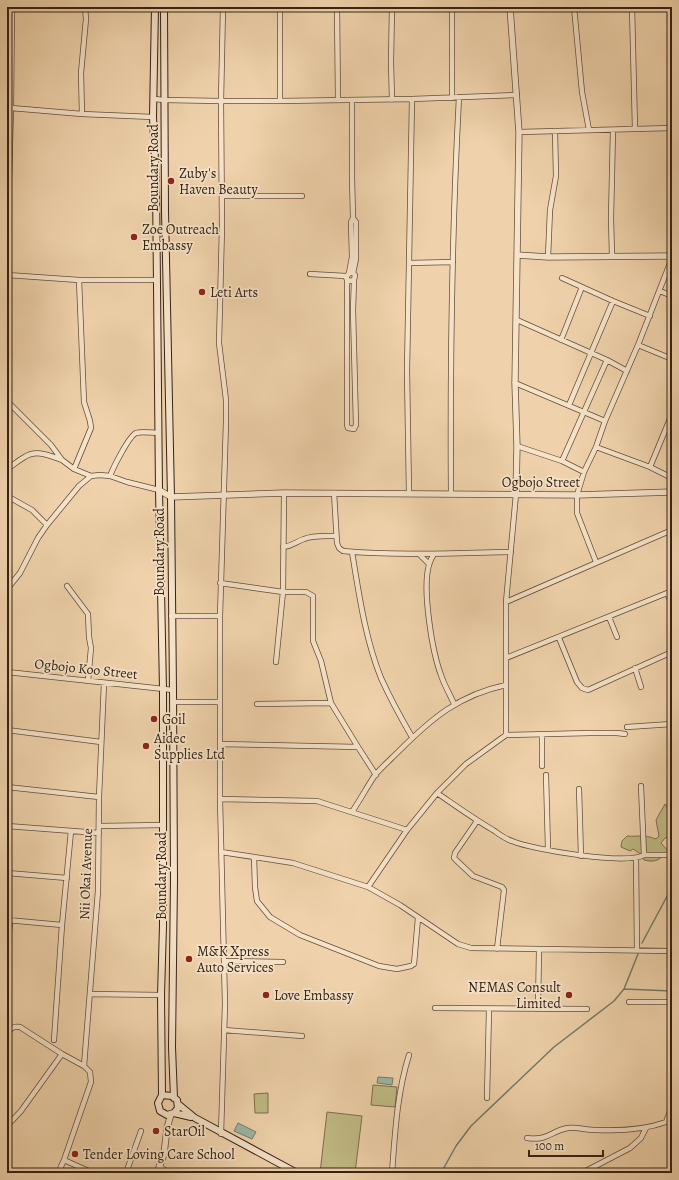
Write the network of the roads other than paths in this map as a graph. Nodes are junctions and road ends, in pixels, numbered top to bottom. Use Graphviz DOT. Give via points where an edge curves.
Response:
graph roads {
  1 [pos="12,7"];
  2 [pos="85,7"];
  3 [pos="155,7"];
  4 [pos="164,7"];
  5 [pos="223,7"];
  6 [pos="280,7"];
  7 [pos="337,7"];
  8 [pos="392,7"];
  9 [pos="452,7"];
  10 [pos="510,7"];
  11 [pos="574,7"];
  12 [pos="632,7"];
  13 [pos="9,82"];
  14 [pos="517,95"];
  15 [pos="452,98"];
  16 [pos="459,98"];
  17 [pos="154,99"];
  18 [pos="412,99"];
  19 [pos="164,100"];
  20 [pos="338,100"];
  21 [pos="352,100"];
  22 [pos="392,100"];
  23 [pos="221,101"];
  24 [pos="280,101"];
  25 [pos="11,108"];
  26 [pos="82,114"];
  27 [pos="153,118"];
  28 [pos="672,128"];
  29 [pos="635,129"];
  30 [pos="589,130"];
  31 [pos="613,130"];
  32 [pos="555,131"];
  33 [pos="519,132"];
  34 [pos="222,196"];
  35 [pos="302,196"];
  36 [pos="7,255"];
  37 [pos="517,256"];
  38 [pos="612,256"];
  39 [pos="548,257"];
  40 [pos="672,257"];
  41 [pos="453,262"];
  42 [pos="409,263"];
  43 [pos="310,274"];
  44 [pos="7,275"];
  45 [pos="349,275"];
  46 [pos="562,278"];
  47 [pos="79,280"];
  48 [pos="156,280"];
  49 [pos="582,287"];
  50 [pos="660,291"];
  51 [pos="672,296"];
  52 [pos="613,301"];
  53 [pos="650,316"];
  54 [pos="517,320"];
  55 [pos="561,340"];
  56 [pos="638,345"];
  57 [pos="591,353"];
  58 [pos="672,359"];
  59 [pos="607,360"];
  60 [pos="628,370"];
  61 [pos="515,383"];
  62 [pos="7,401"];
  63 [pos="569,405"];
  64 [pos="583,411"];
  65 [pos="672,415"];
  66 [pos="606,421"];
  67 [pos="158,432"];
  68 [pos="517,446"];
  69 [pos="596,447"];
  70 [pos="62,460"];
  71 [pos="562,461"];
  72 [pos="650,467"];
  73 [pos="7,469"];
  74 [pos="74,469"];
  75 [pos="584,472"];
  76 [pos="91,476"];
  77 [pos="110,476"];
  78 [pos="672,478"];
  79 [pos="159,490"];
  80 [pos="672,492"];
  81 [pos="284,493"];
  82 [pos="334,493"];
  83 [pos="410,494"];
  84 [pos="451,494"];
  85 [pos="516,494"];
  86 [pos="577,495"];
  87 [pos="7,496"];
  88 [pos="224,496"];
  89 [pos="171,497"];
  90 [pos="47,525"];
  91 [pos="672,530"];
  92 [pos="336,536"];
  93 [pos="283,547"];
  94 [pos="352,552"];
  95 [pos="511,552"];
  96 [pos="419,554"];
  97 [pos="434,554"];
  98 [pos="596,562"];
  99 [pos="429,564"];
  100 [pos="220,582"];
  101 [pos="67,586"];
  102 [pos="7,589"];
  103 [pos="283,592"];
  104 [pos="670,592"];
  105 [pos="506,602"];
  106 [pos="672,604"];
  107 [pos="171,616"];
  108 [pos="220,616"];
  109 [pos="609,617"];
  110 [pos="617,637"];
  111 [pos="559,638"];
  112 [pos="672,652"];
  113 [pos="506,658"];
  114 [pos="276,662"];
  115 [pos="635,668"];
  116 [pos="7,672"];
  117 [pos="88,682"];
  118 [pos="104,682"];
  119 [pos="506,685"];
  120 [pos="641,687"];
  121 [pos="163,689"];
  122 [pos="173,690"];
  123 [pos="173,702"];
  124 [pos="220,702"];
  125 [pos="331,703"];
  126 [pos="257,704"];
  127 [pos="454,704"];
  128 [pos="672,724"];
  129 [pos="627,727"];
  130 [pos="7,730"];
  131 [pos="542,734"];
  132 [pos="625,734"];
  133 [pos="506,735"];
  134 [pos="412,737"];
  135 [pos="102,742"];
  136 [pos="220,744"];
  137 [pos="358,747"];
  138 [pos="542,766"];
  139 [pos="376,774"];
  140 [pos="546,775"];
  141 [pos="670,780"];
  142 [pos="640,786"];
  143 [pos="7,788"];
  144 [pos="579,789"];
  145 [pos="437,793"];
  146 [pos="99,797"];
  147 [pos="220,799"];
  148 [pos="671,808"];
  149 [pos="352,812"];
  150 [pos="477,821"];
  151 [pos="163,825"];
  152 [pos="7,826"];
  153 [pos="99,826"];
  154 [pos="407,830"];
  155 [pos="71,831"];
  156 [pos="99,833"];
  157 [pos="548,850"];
  158 [pos="221,852"];
  159 [pos="644,855"];
  160 [pos="581,856"];
  161 [pos="254,857"];
  162 [pos="636,858"];
  163 [pos="7,873"];
  164 [pos="67,878"];
  165 [pos="368,887"];
  166 [pos="418,918"];
  167 [pos="8,920"];
  168 [pos="62,925"];
  169 [pos="497,949"];
  170 [pos="539,950"];
  171 [pos="637,950"];
  172 [pos="672,951"];
  173 [pos="7,958"];
  174 [pos="224,961"];
  175 [pos="283,962"];
  176 [pos="90,994"];
  177 [pos="161,995"];
  178 [pos="628,1002"];
  179 [pos="672,1002"];
  180 [pos="435,1008"];
  181 [pos="538,1009"];
  182 [pos="587,1009"];
  183 [pos="490,1010"];
  184 [pos="224,1030"];
  185 [pos="7,1034"];
  186 [pos="302,1036"];
  187 [pos="54,1040"];
  188 [pos="62,1054"];
  189 [pos="409,1055"];
  190 [pos="84,1066"];
  191 [pos="162,1095"];
  192 [pos="174,1098"];
  193 [pos="487,1098"];
  194 [pos="178,1104"];
  195 [pos="672,1106"];
  196 [pos="163,1114"];
  197 [pos="172,1114"];
  198 [pos="195,1118"];
  199 [pos="7,1126"];
  200 [pos="167,1128"];
  201 [pos="646,1128"];
  202 [pos="141,1131"];
  203 [pos="221,1134"];
  204 [pos="527,1138"];
  205 [pos="64,1160"];
  206 [pos="160,1167"];
  207 [pos="289,1171"];
  208 [pos="58,1173"];
  209 [pos="93,1173"];
  210 [pos="126,1173"];
  211 [pos="157,1173"];
  212 [pos="170,1173"];
  213 [pos="297,1173"];
  214 [pos="392,1173"];
  215 [pos="582,1173"];
  1 -- 13 [label="street"];
  2 -- 26 [label="street" via="81,73"];
  3 -- 17 [label="main road, Boundary Road"];
  4 -- 19 [label="main road, Boundary Road"];
  5 -- 23 [label="street"];
  6 -- 24 [label="street"];
  7 -- 20 [label="street"];
  8 -- 22 [label="street"];
  9 -- 15 [label="street"];
  10 -- 14 [label="street"];
  11 -- 30 [label="street" via="582,92"];
  12 -- 29 [label="street"];
  13 -- 25 [label="street"];
  14 -- 16 [label="street"];
  14 -- 33 [label="street"];
  15 -- 16 [label="street"];
  15 -- 18 [label="street"];
  16 -- 41 [label="street"];
  17 -- 19 [label="street"];
  17 -- 27 [label="main road, Boundary Road"];
  18 -- 22 [label="street"];
  18 -- 42 [label="street"];
  19 -- 23 [label="street"];
  19 -- 89 [label="main road, Boundary Road"];
  20 -- 21 [label="street"];
  20 -- 24 [label="street"];
  21 -- 22 [label="street"];
  21 -- 45 [label="street" via="353,218"];
  23 -- 24 [label="street"];
  23 -- 34 [label="street"];
  25 -- 26 [label="street"];
  25 -- 36 [label="street"];
  26 -- 27 [label="street"];
  27 -- 48 [label="main road, Boundary Road"];
  28 -- 29 [label="street"];
  29 -- 31 [label="street"];
  30 -- 31 [label="street"];
  30 -- 32 [label="street"];
  31 -- 38 [label="street"];
  32 -- 33 [label="street"];
  32 -- 39 [label="street" via="556,176 550,210"];
  33 -- 37 [label="street"];
  34 -- 35 [label="street"];
  34 -- 88 [label="street" via="219,343 226,400"];
  37 -- 39 [label="street"];
  37 -- 54 [label="street"];
  38 -- 39 [label="street"];
  38 -- 40 [label="street"];
  40 -- 50 [label="street"];
  41 -- 42 [label="street"];
  41 -- 84 [label="street"];
  42 -- 83 [label="street" via="407,371"];
  43 -- 45 [label="street"];
  44 -- 47 [label="street"];
  45 -- 45 [label="street" via="347,425 348,428 354,429 354,280 349,281"];
  46 -- 49 [label="street"];
  47 -- 48 [label="street"];
  47 -- 74 [label="street" via="84,402 91,428"];
  48 -- 67 [label="main road, Boundary Road"];
  49 -- 52 [label="street"];
  49 -- 55 [label="street"];
  50 -- 51 [label="street"];
  50 -- 53 [label="street"];
  52 -- 53 [label="street"];
  52 -- 57 [label="street"];
  53 -- 56 [label="street"];
  54 -- 55 [label="street"];
  54 -- 61 [label="street"];
  55 -- 57 [label="street"];
  56 -- 58 [label="street"];
  56 -- 60 [label="street"];
  57 -- 59 [label="street"];
  57 -- 63 [label="street"];
  59 -- 60 [label="street"];
  59 -- 64 [label="street"];
  60 -- 66 [label="street"];
  61 -- 63 [label="street"];
  61 -- 68 [label="street"];
  62 -- 70 [label="street" via="51,444"];
  63 -- 64 [label="street"];
  64 -- 66 [label="street"];
  64 -- 71 [label="street"];
  65 -- 72 [label="street"];
  66 -- 69 [label="street"];
  67 -- 77 [label="street" via="138,432 132,436"];
  67 -- 79 [label="main road, Boundary Road"];
  68 -- 71 [label="street"];
  68 -- 85 [label="street"];
  69 -- 72 [label="street"];
  69 -- 75 [label="street"];
  70 -- 73 [label="street" via="36,452"];
  70 -- 74 [label="street"];
  71 -- 75 [label="street"];
  72 -- 78 [label="street"];
  74 -- 76 [label="street"];
  75 -- 86 [label="street"];
  76 -- 77 [label="street"];
  76 -- 90 [label="street"];
  77 -- 79 [label="street"];
  79 -- 89 [label="street"];
  79 -- 121 [label="main road, Boundary Road"];
  80 -- 86 [label="street, Ogbojo Street"];
  81 -- 82 [label="street, Ogbojo Street"];
  81 -- 88 [label="street, Ogbojo Street"];
  81 -- 93 [label="street"];
  82 -- 83 [label="street, Ogbojo Street"];
  82 -- 92 [label="street"];
  83 -- 84 [label="street, Ogbojo Street"];
  84 -- 85 [label="street, Ogbojo Street"];
  85 -- 86 [label="street, Ogbojo Street"];
  85 -- 95 [label="street"];
  86 -- 98 [label="street" via="577,513"];
  87 -- 90 [label="street" via="32,510"];
  88 -- 89 [label="street, Ogbojo Street"];
  88 -- 100 [label="street"];
  89 -- 107 [label="main road, Boundary Road"];
  90 -- 102 [label="street" via="20,573"];
  91 -- 98 [label="street"];
  92 -- 93 [label="street" via="309,537 292,546"];
  92 -- 94 [label="street" via="339,548"];
  93 -- 103 [label="street"];
  94 -- 96 [label="street"];
  94 -- 134 [label="street" via="373,656 390,698"];
  95 -- 97 [label="street"];
  95 -- 105 [label="street"];
  96 -- 97 [label="street"];
  96 -- 99 [label="street"];
  97 -- 99 [label="street"];
  98 -- 105 [label="street"];
  99 -- 127 [label="street" via="428,605 434,654"];
  100 -- 103 [label="street"];
  100 -- 108 [label="street"];
  101 -- 117 [label="street" via="88,614 91,648"];
  103 -- 114 [label="street"];
  103 -- 125 [label="street" via="306,592 313,596 313,641 321,661"];
  104 -- 106 [label="street"];
  104 -- 109 [label="street"];
  105 -- 113 [label="street"];
  107 -- 108 [label="street"];
  107 -- 122 [label="main road, Boundary Road"];
  108 -- 124 [label="street"];
  109 -- 110 [label="street"];
  109 -- 111 [label="street"];
  111 -- 113 [label="street"];
  111 -- 115 [label="street" via="576,682 582,688 588,690"];
  112 -- 115 [label="street"];
  113 -- 119 [label="street"];
  115 -- 120 [label="street"];
  116 -- 117 [label="street, Ogbojo Koo Street"];
  117 -- 118 [label="street, Ogbojo Koo Street"];
  118 -- 121 [label="street, Ogbojo Koo Street"];
  118 -- 135 [label="street, Nii Okai Avenue"];
  119 -- 127 [label="street" via="491,688"];
  119 -- 133 [label="street"];
  121 -- 122 [label="street, Ogbojo Koo Street"];
  121 -- 151 [label="main road, Boundary Road"];
  122 -- 123 [label="main road, Boundary Road"];
  123 -- 124 [label="street"];
  123 -- 192 [label="main road, Boundary Road"];
  124 -- 136 [label="street"];
  125 -- 126 [label="street"];
  125 -- 137 [label="street"];
  127 -- 134 [label="street"];
  128 -- 129 [label="street"];
  130 -- 135 [label="street"];
  131 -- 132 [label="street"];
  131 -- 133 [label="street"];
  131 -- 138 [label="street"];
  133 -- 145 [label="street" via="466,764"];
  134 -- 139 [label="street"];
  135 -- 146 [label="street, Nii Okai Avenue"];
  136 -- 137 [label="street"];
  136 -- 147 [label="street"];
  137 -- 139 [label="street"];
  139 -- 149 [label="street"];
  140 -- 157 [label="street"];
  141 -- 148 [label="street"];
  142 -- 159 [label="street"];
  143 -- 146 [label="street"];
  144 -- 160 [label="street"];
  145 -- 150 [label="street"];
  145 -- 154 [label="street"];
  146 -- 153 [label="street, Nii Okai Avenue"];
  147 -- 149 [label="street" via="317,801"];
  147 -- 158 [label="street"];
  148 -- 159 [label="street" via="670,853"];
  149 -- 154 [label="street"];
  150 -- 157 [label="street" via="511,841"];
  150 -- 169 [label="street" via="454,858 470,874 504,890"];
  151 -- 153 [label="street"];
  151 -- 177 [label="main road, Boundary Road"];
  152 -- 155 [label="street"];
  153 -- 156 [label="street, Nii Okai Avenue"];
  154 -- 165 [label="street"];
  155 -- 156 [label="street"];
  155 -- 164 [label="street"];
  156 -- 176 [label="street, Nii Okai Avenue"];
  157 -- 160 [label="street"];
  158 -- 161 [label="street"];
  158 -- 174 [label="street"];
  159 -- 162 [label="street"];
  160 -- 162 [label="street"];
  161 -- 165 [label="street" via="293,863"];
  161 -- 166 [label="street" via="254,887 257,901 270,916 300,936 379,966 397,968 414,964"];
  162 -- 171 [label="street"];
  163 -- 164 [label="street"];
  164 -- 168 [label="street"];
  165 -- 166 [label="street"];
  166 -- 169 [label="street" via="458,944 471,948"];
  167 -- 168 [label="street"];
  167 -- 173 [label="street"];
  168 -- 187 [label="street"];
  169 -- 170 [label="street"];
  170 -- 171 [label="street"];
  170 -- 181 [label="street"];
  171 -- 172 [label="street"];
  174 -- 175 [label="street"];
  174 -- 184 [label="street"];
  176 -- 177 [label="street"];
  176 -- 190 [label="street, Nii Okai Avenue"];
  177 -- 191 [label="main road, Boundary Road"];
  178 -- 179 [label="street"];
  180 -- 183 [label="street"];
  181 -- 182 [label="street"];
  181 -- 183 [label="street"];
  183 -- 193 [label="street"];
  184 -- 186 [label="street"];
  184 -- 203 [label="street"];
  185 -- 188 [label="street" via="11,1028 20,1027"];
  188 -- 190 [label="street"];
  188 -- 199 [label="street" via="21,1111"];
  189 -- 214 [label="street" via="398,1104"];
  190 -- 205 [label="street" via="90,1072 91,1082"];
  191 -- 192 [label="main road"];
  191 -- 196 [label="main road" via="158,1103"];
  192 -- 194 [label="main road"];
  194 -- 197 [label="main road" via="178,1108"];
  194 -- 198 [label="main road"];
  195 -- 201 [label="street" via="666,1122"];
  196 -- 197 [label="main road"];
  196 -- 200 [label="street"];
  197 -- 198 [label="main road"];
  197 -- 200 [label="street"];
  198 -- 203 [label="main road"];
  200 -- 206 [label="street"];
  201 -- 204 [label="street" via="571,1128 544,1138"];
  201 -- 215 [label="street" via="641,1138 630,1148"];
  202 -- 210 [label="street"];
  203 -- 207 [label="main road"];
  205 -- 208 [label="street"];
  205 -- 209 [label="street"];
  206 -- 211 [label="street"];
  206 -- 212 [label="street"];
  207 -- 213 [label="main road"];
}
